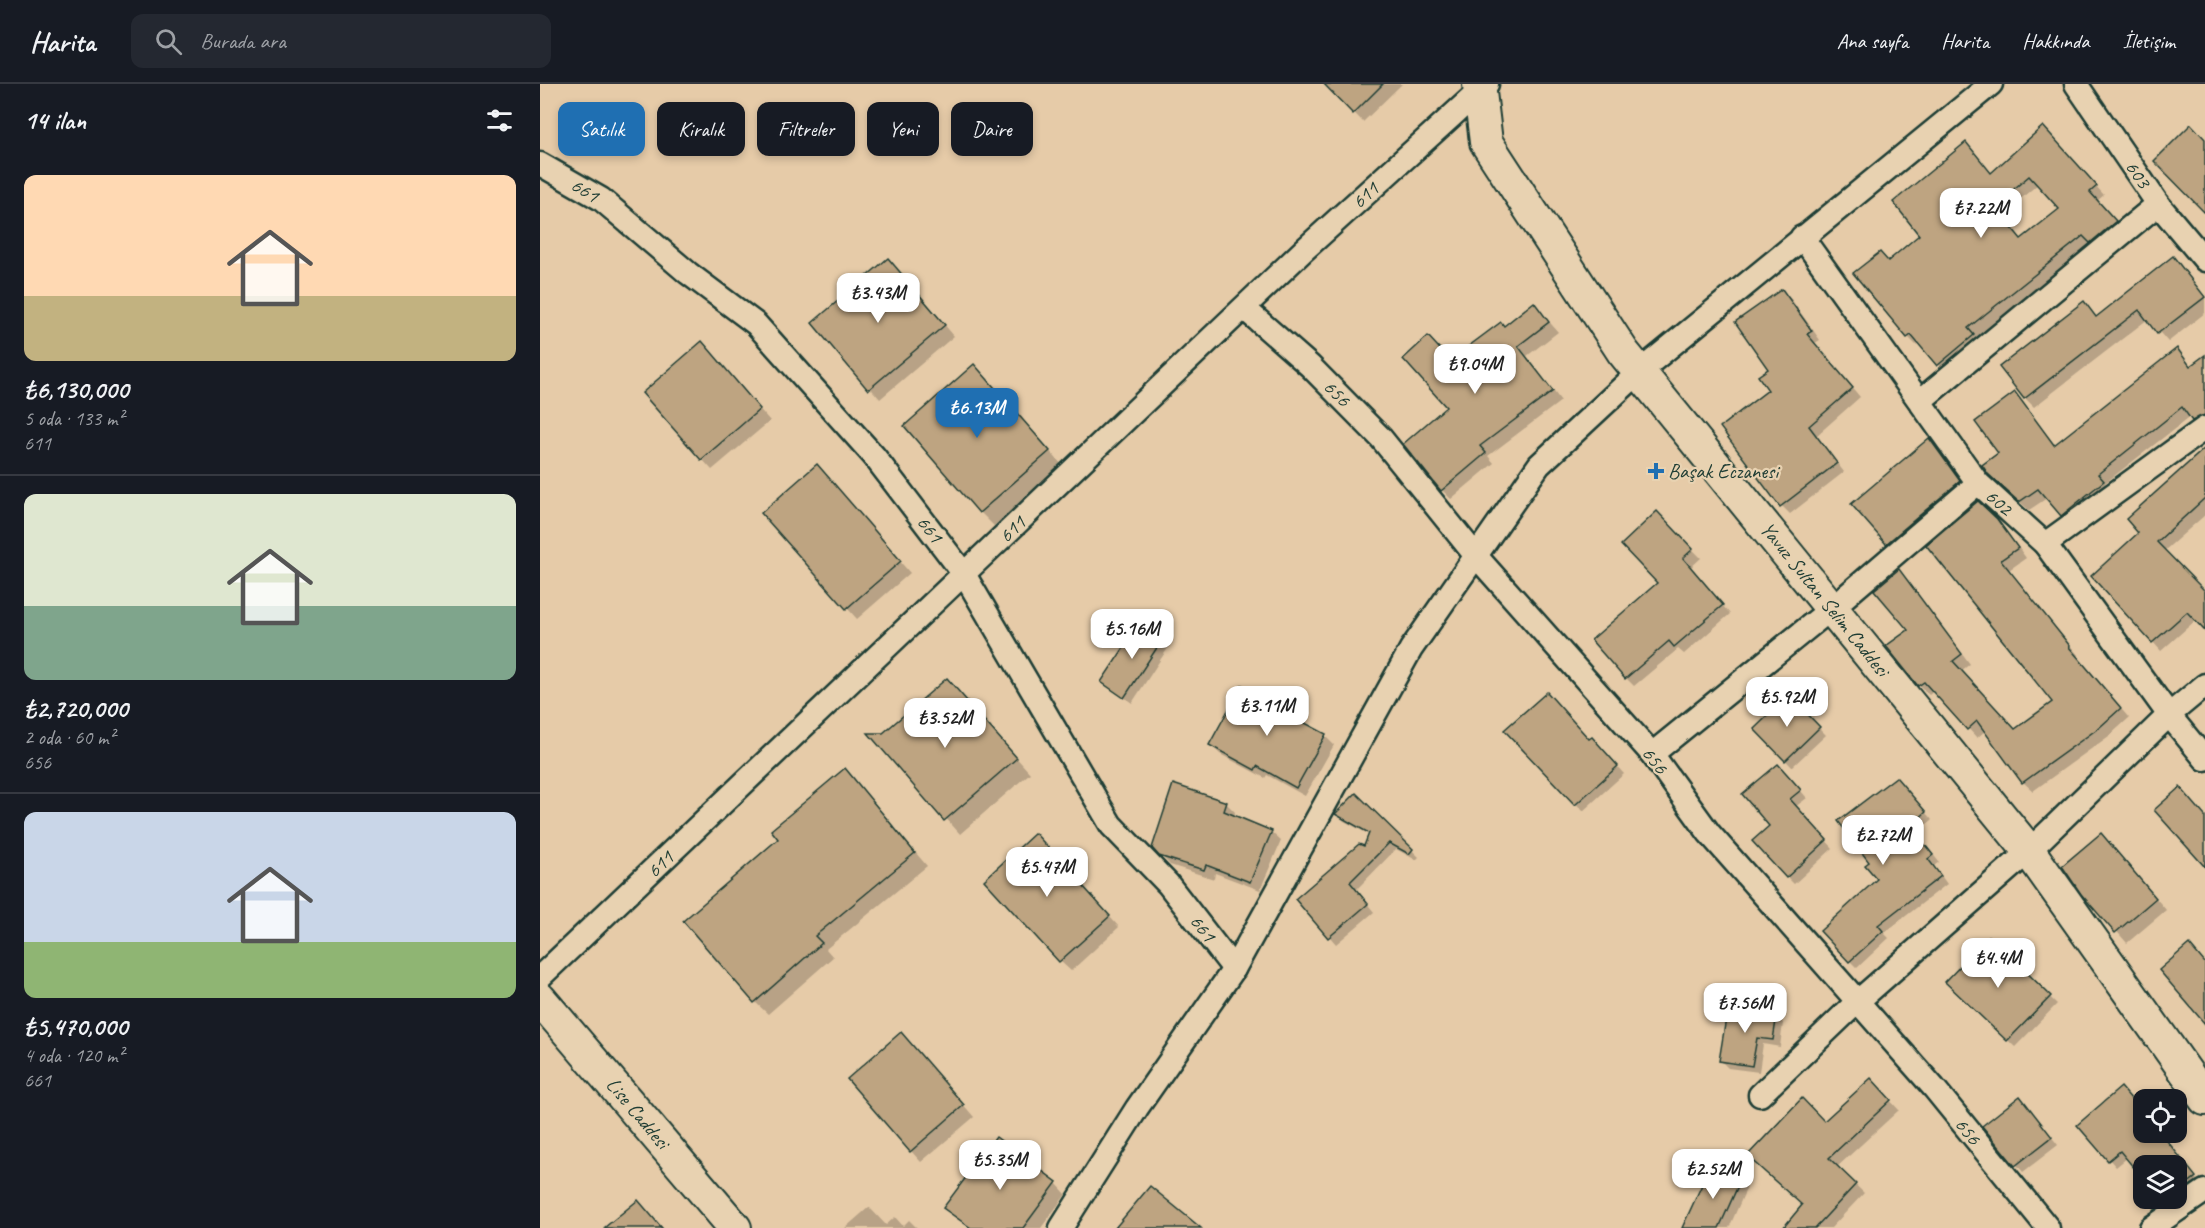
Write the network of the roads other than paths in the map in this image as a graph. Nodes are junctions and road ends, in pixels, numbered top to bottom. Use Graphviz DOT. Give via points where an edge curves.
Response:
graph roads {
  1 [pos="1990,84"];
  2 [pos="2076,84"];
  3 [pos="1482,86"];
  4 [pos="540,164"];
  5 [pos="2158,204"];
  6 [pos="1802,237"];
  7 [pos="2205,260"];
  8 [pos="1244,308"];
  9 [pos="1639,372"];
  10 [pos="1920,401"];
  11 [pos="2205,428"];
  12 [pos="1978,483"];
  13 [pos="2045,544"];
  14 [pos="1476,556"];
  15 [pos="964,574"];
  16 [pos="1832,608"];
  17 [pos="2205,686"];
  18 [pos="2169,715"];
  19 [pos="1652,754"];
  20 [pos="2205,759"];
  21 [pos="2029,851"];
  22 [pos="1234,969"];
  23 [pos="540,977"];
  24 [pos="540,999"];
  25 [pos="1857,1002"];
  26 [pos="1760,1095"];
  27 [pos="2205,1099"];
  28 [pos="2205,1191"];
  29 [pos="735,1228"];
  30 [pos="1061,1228"];
  31 [pos="2048,1228"];
  32 [pos="2151,1228"];
  1 -- 6 [label="street"];
  2 -- 5 [label="street, 603"];
  3 -- 8 [label="street, 611"];
  3 -- 9 [label="street, Yavuz Sultan Selim Caddesi" via="1486,142"];
  4 -- 15 [label="street, 661" via="601,200 756,324 874,456"];
  5 -- 7 [label="street, 603"];
  5 -- 10 [label="street"];
  6 -- 9 [label="street"];
  6 -- 10 [label="street, 602"];
  8 -- 14 [label="street, 656" via="1310,366 1382,438"];
  8 -- 15 [label="street, 611"];
  9 -- 14 [label="street" via="1539,465"];
  9 -- 16 [label="street, Yavuz Sultan Selim Caddesi"];
  10 -- 12 [label="street, 602"];
  11 -- 13 [label="street"];
  12 -- 13 [label="street, 602"];
  12 -- 16 [label="street"];
  13 -- 18 [label="street, 602"];
  14 -- 19 [label="street, 656"];
  14 -- 22 [label="street" via="1411,649"];
  15 -- 22 [label="street, 661" via="1111,825 1168,884"];
  15 -- 23 [label="street, 611"];
  16 -- 19 [label="street"];
  16 -- 21 [label="street, Yavuz Sultan Selim Caddesi"];
  17 -- 18 [label="street"];
  18 -- 20 [label="street, 602"];
  18 -- 21 [label="street"];
  19 -- 25 [label="street, 656" via="1710,833"];
  21 -- 25 [label="street"];
  21 -- 27 [label="street, Yavuz Sultan Selim Caddesi"];
  22 -- 30 [label="street" via="1137,1108"];
  24 -- 29 [label="street, Lise Caddesi"];
  25 -- 26 [label="street"];
  25 -- 31 [label="street, 656" via="1934,1088"];
  28 -- 32 [label="street"];
}
